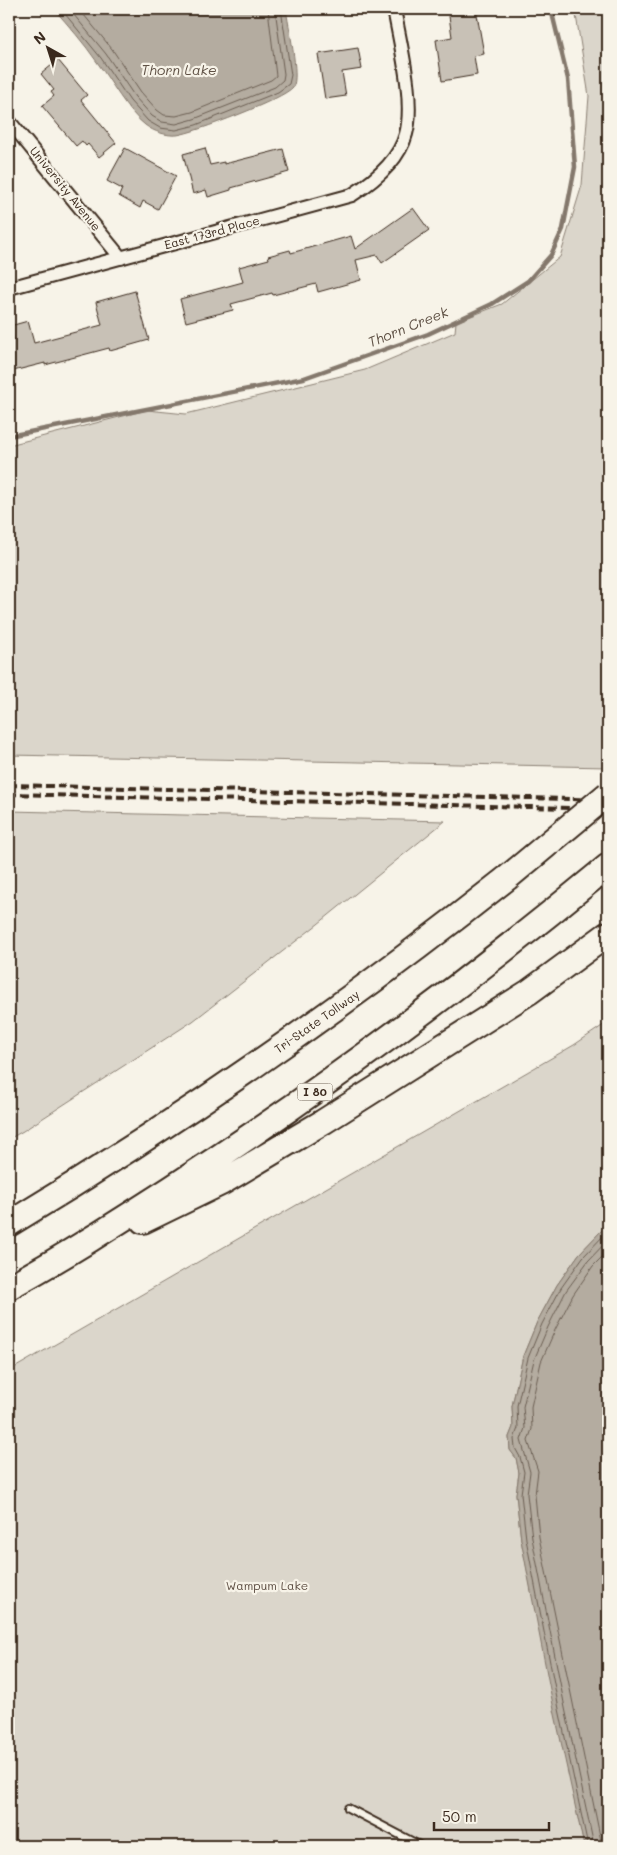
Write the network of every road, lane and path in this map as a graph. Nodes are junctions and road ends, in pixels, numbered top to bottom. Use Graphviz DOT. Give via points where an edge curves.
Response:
graph roads {
  1 [pos="394,9"];
  2 [pos="9,121"];
  3 [pos="121,258"];
  4 [pos="9,288"];
  5 [pos="608,794"];
  6 [pos="599,874"];
  7 [pos="608,934"];
  8 [pos="9,1224"];
  9 [pos="16,1283"];
  10 [pos="348,1808"];
  11 [pos="421,1846"];
  1 -- 3 [label="street, East 173rd Place" via="409,102 406,135 391,162 369,185 352,195"];
  2 -- 3 [label="street, University Avenue"];
  3 -- 4 [label="street, East 173rd Place"];
  5 -- 8 [label="highway, Tri-State Tollway, bridge" via="370,984 238,1078 80,1182"];
  6 -- 9 [label="highway, I 80" via="406,1026 276,1119 113,1225"];
  7 -- 9 [label="highway" via="529,992 229,1178"];
  10 -- 11 [label="lane"];
}
